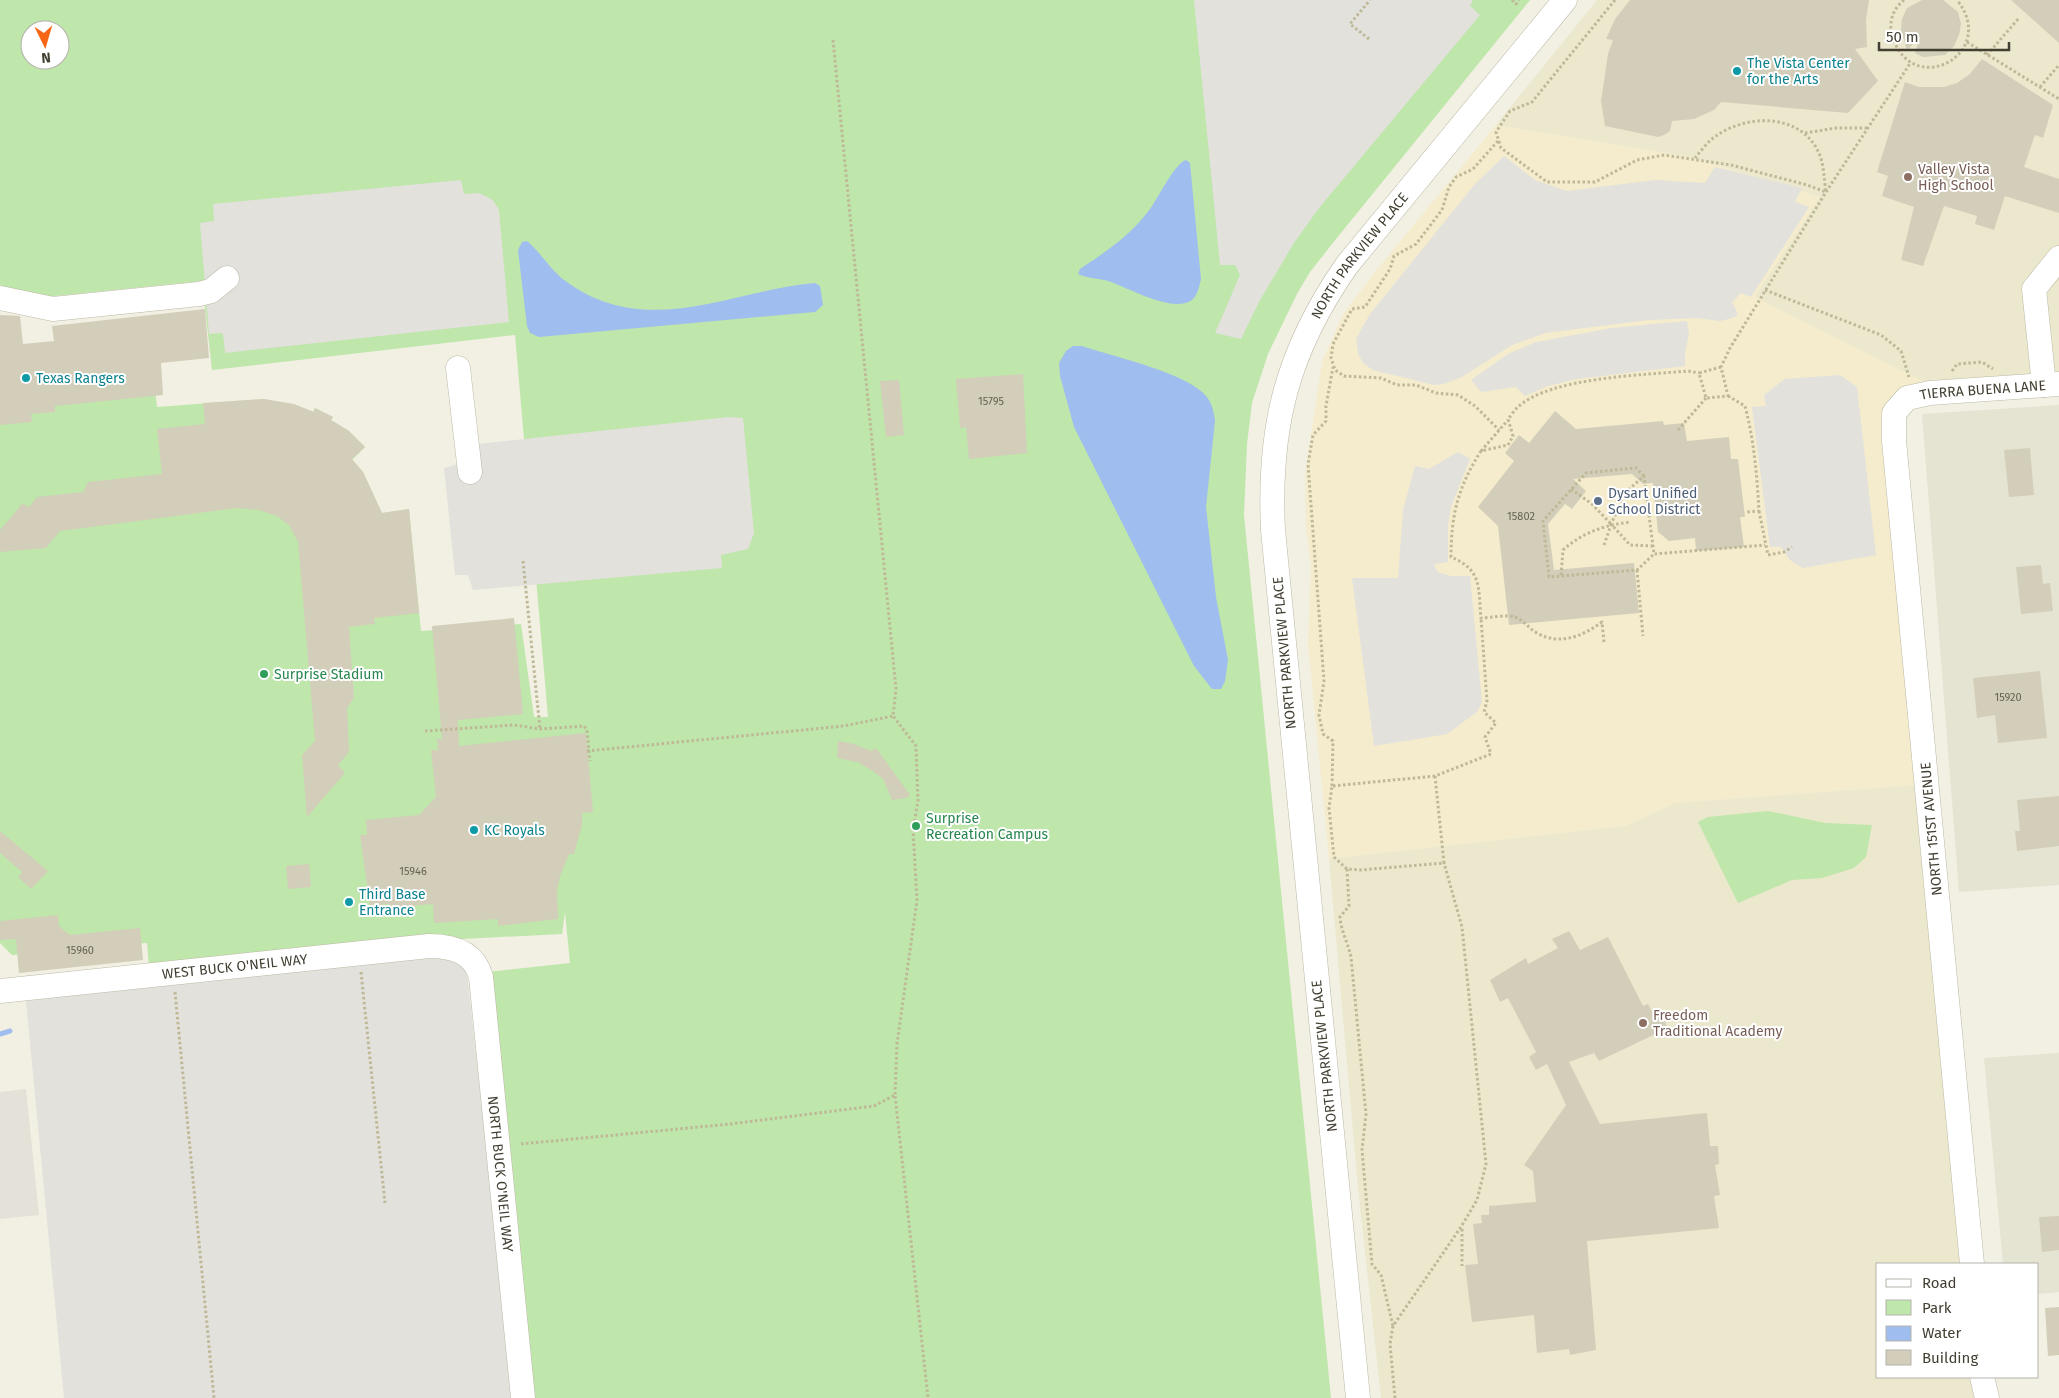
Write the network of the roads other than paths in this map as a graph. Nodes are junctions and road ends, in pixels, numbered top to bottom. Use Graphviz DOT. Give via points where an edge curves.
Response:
graph roads {
  1 [pos="1565,0"];
  2 [pos="2059,258"];
  3 [pos="227,278"];
  4 [pos="0,298"];
  5 [pos="458,368"];
  6 [pos="2052,384"];
  7 [pos="1911,397"];
  8 [pos="470,472"];
  9 [pos="468,955"];
  10 [pos="0,991"];
  11 [pos="1972,1263"];
  12 [pos="1982,1378"];
  13 [pos="523,1398"];
  14 [pos="1358,1398"];
  15 [pos="1987,1398"];
  1 -- 14 [label="street, NORTH PARKVIEW PLACE" via="1327,293 1286,382 1278,416 1271,486 1273,530"];
  2 -- 6 [label="street" via="2034,289"];
  3 -- 4 [label="street" via="211,291 199,294 59,309"];
  5 -- 8 [label="street"];
  6 -- 7 [label="street, TIERRA BUENA LANE"];
  7 -- 11 [label="street, NORTH 151ST AVENUE" via="1894,413 1894,442"];
  9 -- 10 [label="street, WEST BUCK O'NEIL WAY" via="443,946"];
  9 -- 13 [label="street, NORTH BUCK O'NEIL WAY" via="479,968 483,990"];
  12 -- 15 [label="street"];
}
